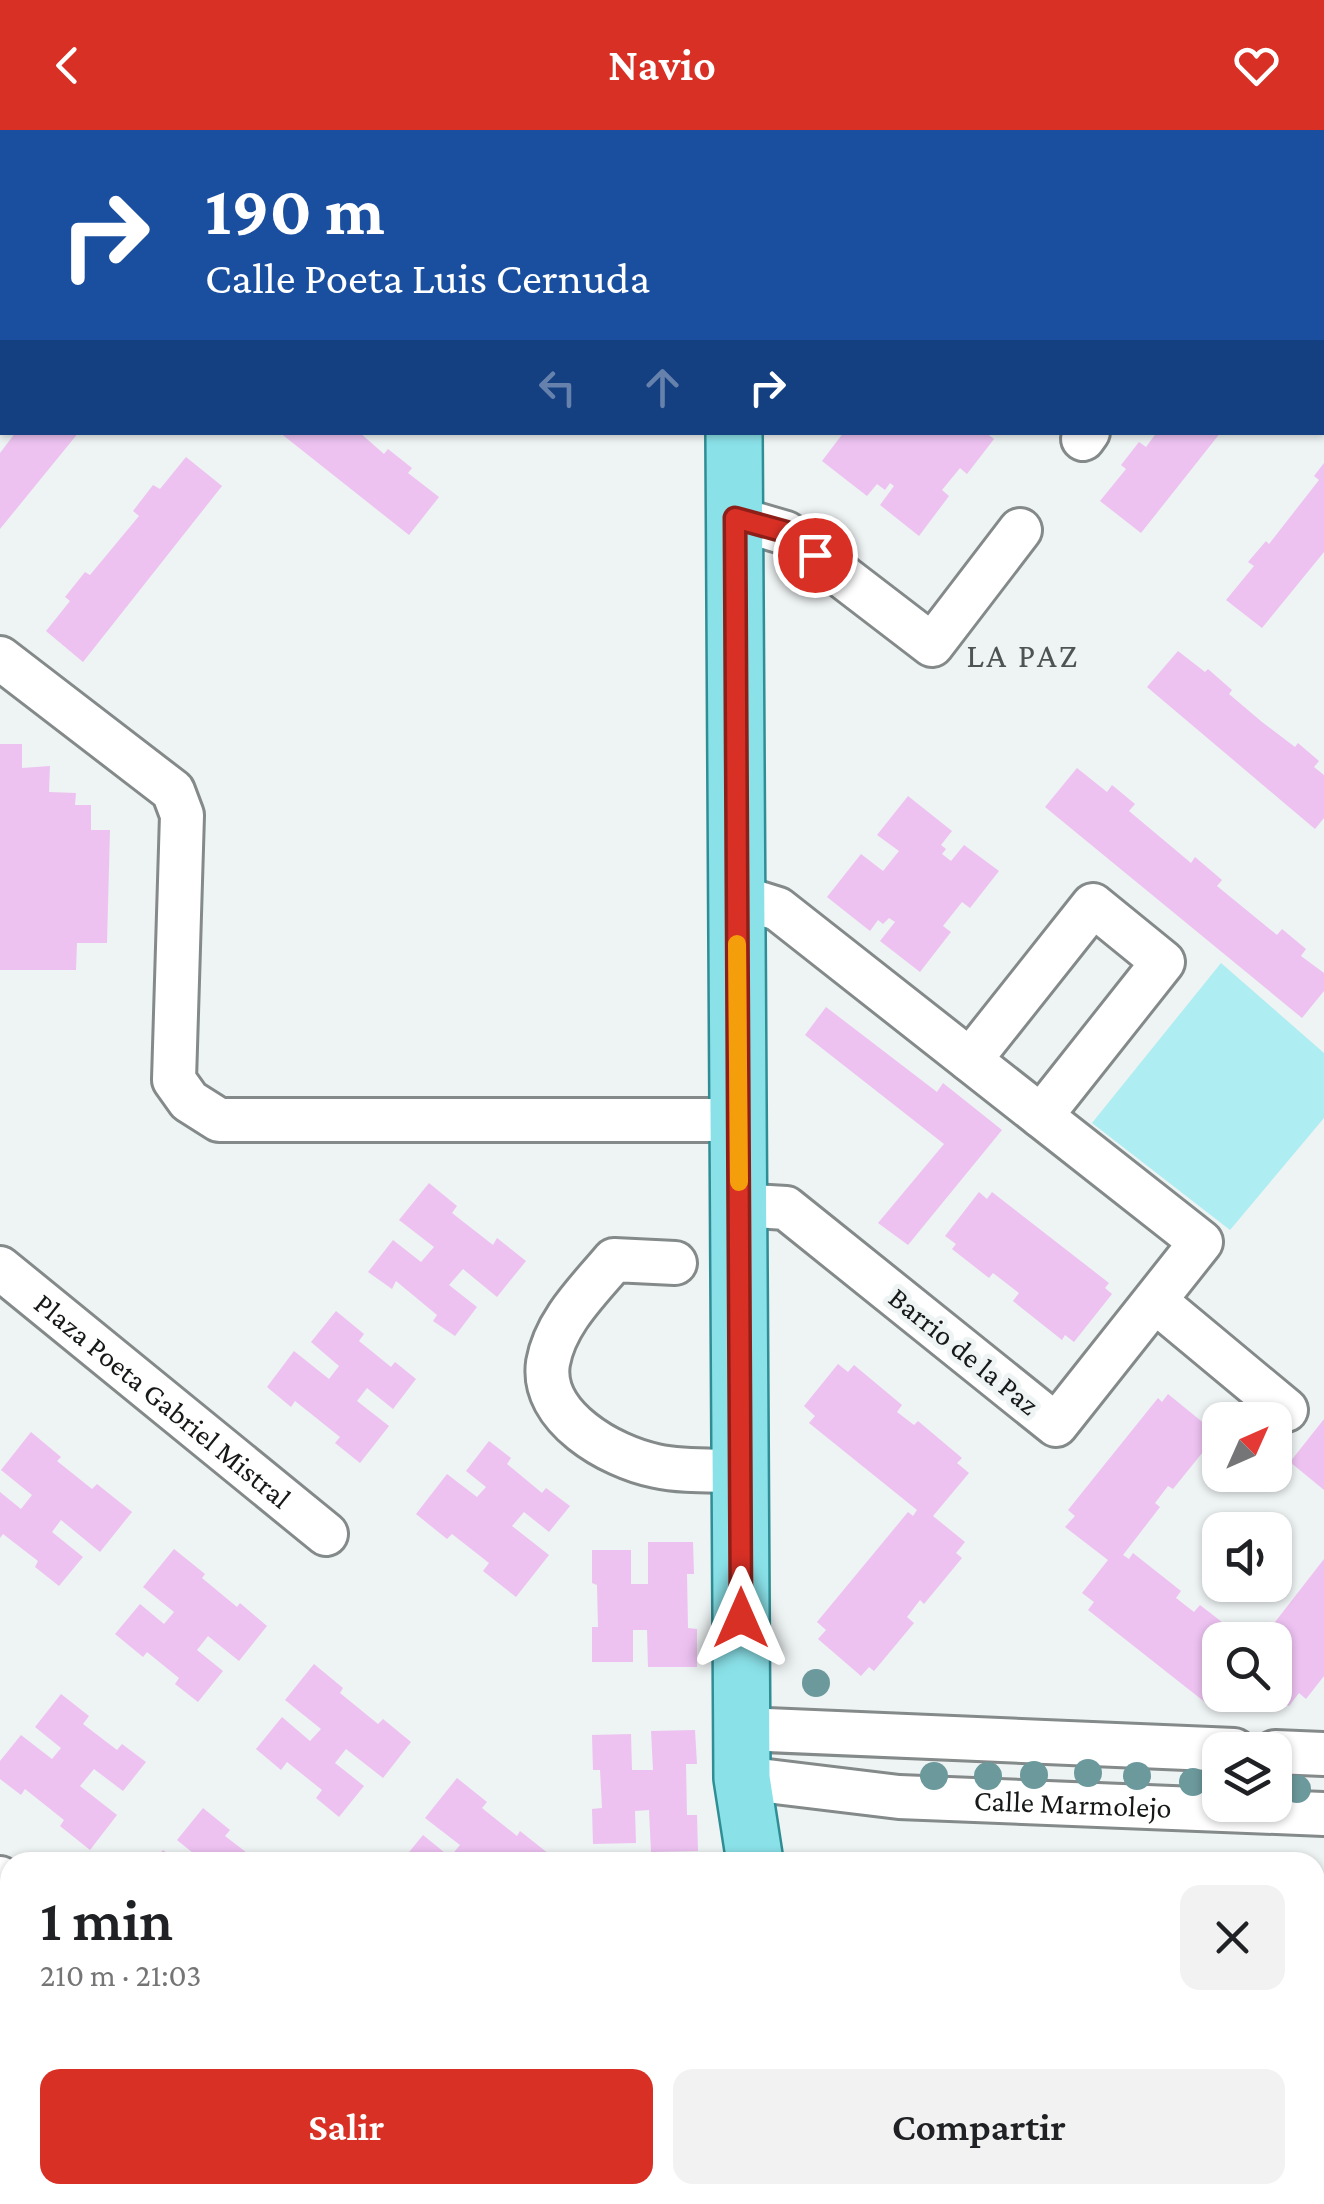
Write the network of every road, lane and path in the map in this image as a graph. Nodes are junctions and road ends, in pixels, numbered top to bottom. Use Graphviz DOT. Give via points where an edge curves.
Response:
graph roads {
  1 [pos="734,435"];
  2 [pos="735,518"];
  3 [pos="1020,530"];
  4 [pos="0,658"];
  5 [pos="737,896"];
  6 [pos="970,1060"];
  7 [pos="1041,1116"];
  8 [pos="738,1120"];
  9 [pos="739,1205"];
  10 [pos="675,1263"];
  11 [pos="0,1268"];
  12 [pos="1155,1301"];
  13 [pos="1276,1402"];
  14 [pos="740,1471"];
  15 [pos="326,1534"];
  16 [pos="892,1736"];
  17 [pos="1202,1749"];
  18 [pos="1292,1753"];
  19 [pos="742,1754"];
  20 [pos="1324,1754"];
  21 [pos="884,1795"];
  22 [pos="1324,1814"];
  23 [pos="754,1852"];
  1 -- 2 [label="main road"];
  2 -- 3 [label="street" via="786,532 932,645"];
  2 -- 5 [label="main road"];
  4 -- 8 [label="street" via="172,791 182,814 174,1080 189,1101 218,1120"];
  5 -- 6 [label="street, Barrio de la Paz" via="778,909"];
  5 -- 8 [label="main road"];
  6 -- 7 [label="street, Barrio de la Paz"];
  6 -- 7 [label="street" via="1093,904 1162,962"];
  7 -- 12 [label="street, Barrio de la Paz" via="1201,1242"];
  8 -- 9 [label="main road"];
  9 -- 12 [label="street, Barrio de la Paz" via="786,1208 1056,1425"];
  9 -- 14 [label="main road"];
  10 -- 14 [label="street" via="614,1260 560,1331 548,1365 550,1389 577,1426 629,1457 672,1468"];
  11 -- 15 [label="street, Plaza Poeta Gabriel Mistral"];
  12 -- 13 [label="street"];
  14 -- 19 [label="main road"];
  16 -- 17 [label="street, Calle Marmolejo"];
  16 -- 19 [label="street, Calle Marmolejo"];
  16 -- 21 [label="street" via="872,1750 862,1770"];
  18 -- 20 [label="street"];
  19 -- 21 [label="street, Calle Marmolejo"];
  19 -- 23 [label="main road"];
  21 -- 22 [label="street, Calle Marmolejo"];
}
